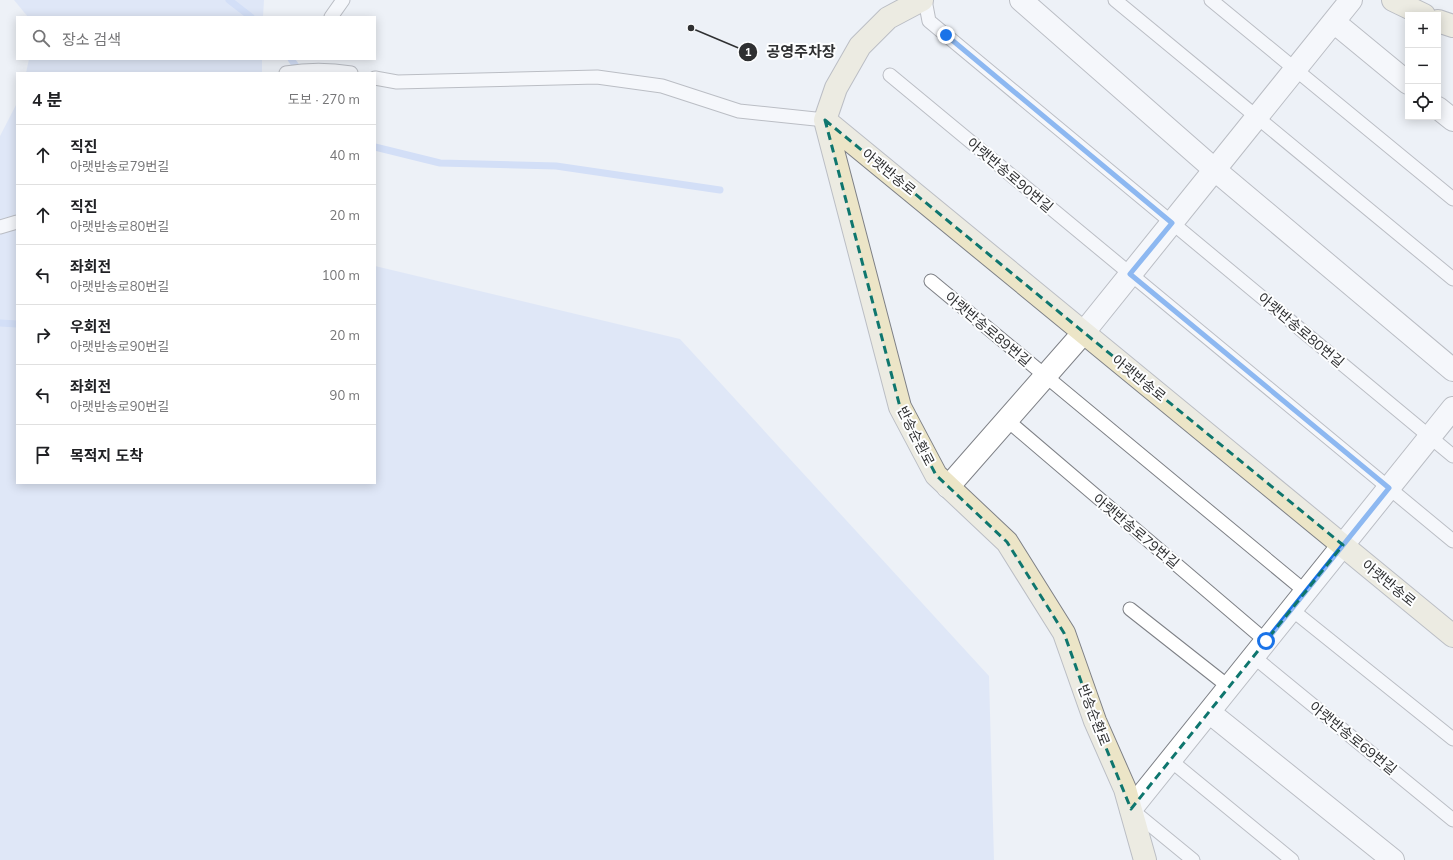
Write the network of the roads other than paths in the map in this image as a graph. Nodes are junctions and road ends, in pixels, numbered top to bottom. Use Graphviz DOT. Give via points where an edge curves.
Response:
graph roads {
  1 [pos="343,0"];
  2 [pos="924,0"];
  3 [pos="1021,0"];
  4 [pos="1115,0"];
  5 [pos="1211,0"];
  6 [pos="1351,0"];
  7 [pos="1393,0"];
  8 [pos="1418,12"];
  9 [pos="332,16"];
  10 [pos="1334,22"];
  11 [pos="1441,22"];
  12 [pos="1453,26"];
  13 [pos="307,64"];
  14 [pos="1296,69"];
  15 [pos="288,72"];
  16 [pos="346,72"];
  17 [pos="890,75"];
  18 [pos="376,78"];
  19 [pos="1405,81"];
  20 [pos="1441,110"];
  21 [pos="1257,117"];
  22 [pos="825,120"];
  23 [pos="1453,120"];
  24 [pos="1215,170"];
  25 [pos="1453,199"];
  26 [pos="16,222"];
  27 [pos="1172,223"];
  28 [pos="0,227"];
  29 [pos="1130,274"];
  30 [pos="1453,279"];
  31 [pos="931,281"];
  32 [pos="1084,332"];
  33 [pos="1453,370"];
  34 [pos="1045,376"];
  35 [pos="1453,408"];
  36 [pos="1007,420"];
  37 [pos="1430,437"];
  38 [pos="1453,456"];
  39 [pos="948,486"];
  40 [pos="1389,488"];
  41 [pos="1453,541"];
  42 [pos="1343,546"];
  43 [pos="1306,592"];
  44 [pos="1130,609"];
  45 [pos="1292,609"];
  46 [pos="1453,636"];
  47 [pos="1260,649"];
  48 [pos="1229,687"];
  49 [pos="1209,712"];
  50 [pos="1453,739"];
  51 [pos="1170,760"];
  52 [pos="1131,809"];
  53 [pos="1453,820"];
  54 [pos="1146,860"];
  55 [pos="1193,860"];
  56 [pos="1292,860"];
  57 [pos="1393,860"];
  1 -- 9 [label="lane"];
  2 -- 22 [label="main road" via="888,18 860,46 836,88"];
  2 -- 27 [label="lane" via="929,21"];
  3 -- 24 [label="street"];
  4 -- 21 [label="lane"];
  5 -- 14 [label="lane"];
  6 -- 10 [label="street"];
  7 -- 8 [label="main road"];
  10 -- 14 [label="street"];
  10 -- 19 [label="street"];
  11 -- 12 [label="main road"];
  13 -- 15 [label="lane"];
  13 -- 16 [label="lane"];
  14 -- 21 [label="street"];
  14 -- 25 [label="lane"];
  17 -- 29 [label="lane, 아랫반송로90번길"];
  18 -- 22 [label="lane" via="397,82 597,78 662,86 739,111"];
  20 -- 23 [label="street"];
  21 -- 24 [label="street"];
  21 -- 30 [label="lane"];
  22 -- 32 [label="main road, 아랫반송로"];
  22 -- 39 [label="main road, 반송순환로" via="900,407 936,475"];
  24 -- 27 [label="street"];
  24 -- 33 [label="street"];
  26 -- 28 [label="lane"];
  27 -- 29 [label="street"];
  27 -- 37 [label="lane, 아랫반송로80번길"];
  29 -- 32 [label="street"];
  29 -- 40 [label="lane"];
  31 -- 34 [label="lane, 아랫반송로89번길"];
  32 -- 34 [label="street, 아랫반송로89번길"];
  32 -- 42 [label="main road, 아랫반송로"];
  34 -- 36 [label="street, 아랫반송로89번길"];
  34 -- 43 [label="lane"];
  35 -- 37 [label="street"];
  36 -- 39 [label="street, 아랫반송로89번길"];
  36 -- 47 [label="lane, 아랫반송로79번길"];
  37 -- 38 [label="lane, 아랫반송로80번길"];
  37 -- 40 [label="street"];
  39 -- 52 [label="main road, 반송순환로" via="1008,542 1064,633 1095,721 1125,789"];
  40 -- 41 [label="lane"];
  40 -- 42 [label="street"];
  42 -- 43 [label="street"];
  42 -- 46 [label="main road, 아랫반송로"];
  43 -- 45 [label="street"];
  44 -- 48 [label="lane"];
  45 -- 47 [label="street"];
  45 -- 50 [label="lane"];
  47 -- 48 [label="street"];
  47 -- 53 [label="lane, 아랫반송로69번길"];
  48 -- 49 [label="street"];
  49 -- 51 [label="street"];
  49 -- 57 [label="street"];
  51 -- 52 [label="street"];
  51 -- 56 [label="lane"];
  52 -- 54 [label="main road, 반송순환로"];
  52 -- 55 [label="lane"];
}
